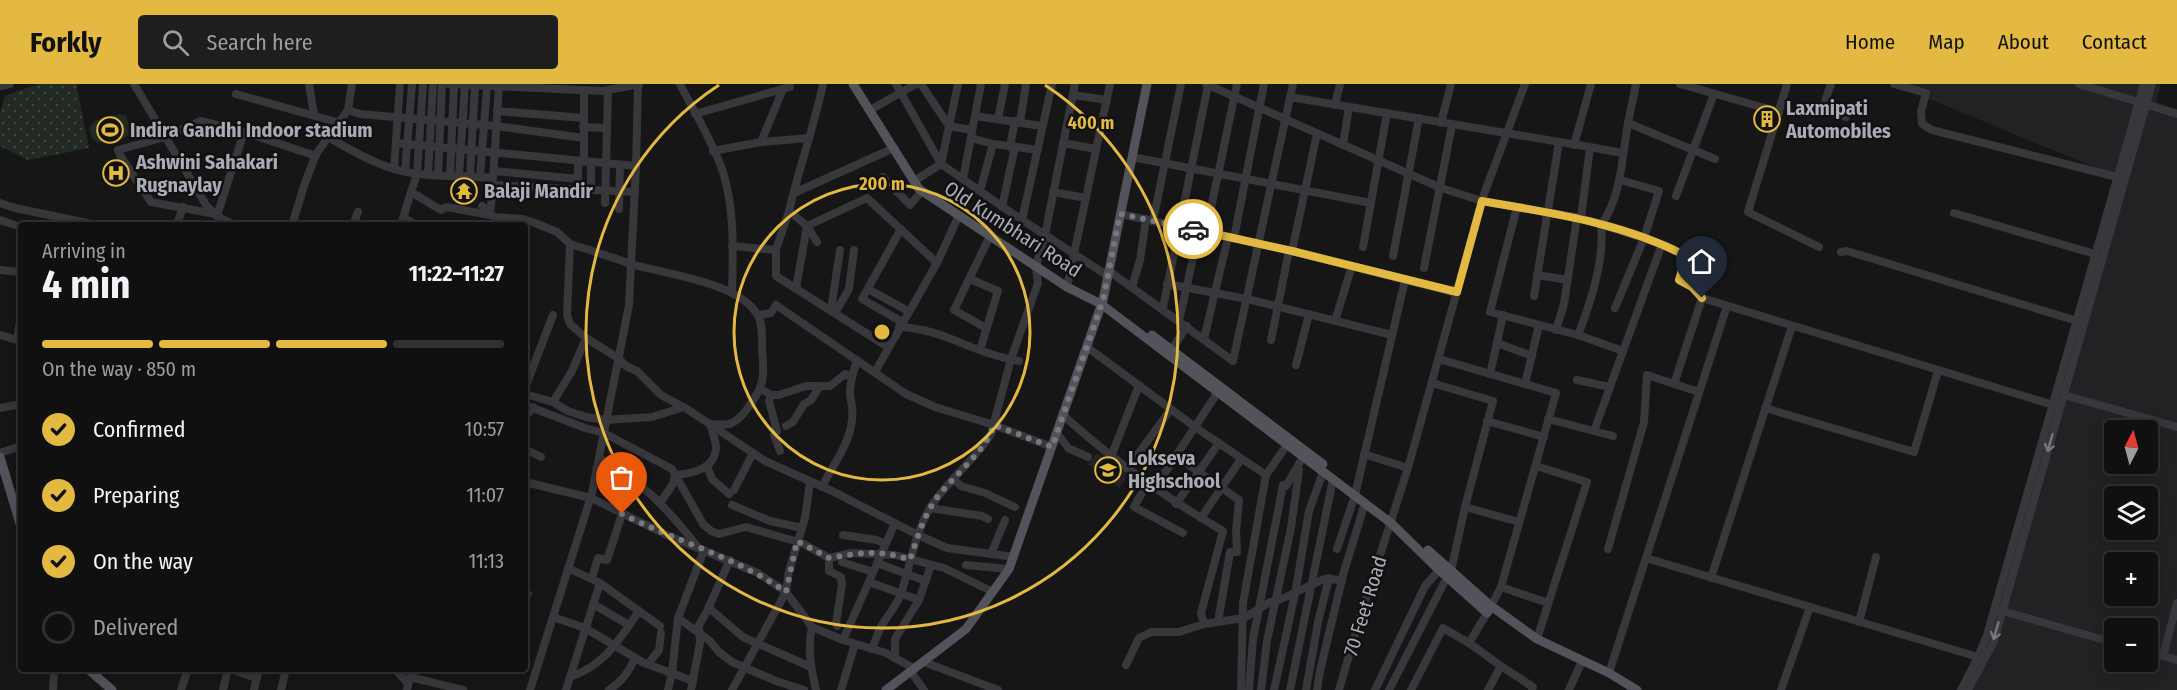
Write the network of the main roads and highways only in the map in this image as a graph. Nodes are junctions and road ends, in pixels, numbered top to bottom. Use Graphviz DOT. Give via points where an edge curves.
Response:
graph roads {
  1 [pos="853,84"];
  2 [pos="1147,84"];
  3 [pos="1102,302"];
  4 [pos="0,455"];
  5 [pos="1355,492"];
  6 [pos="18,516"];
  7 [pos="1392,520"];
  8 [pos="91,672"];
  9 [pos="112,690"];
  10 [pos="886,690"];
  11 [pos="1637,690"];
  1 -- 3 [label="main road, Old Kumbhari Road" via="922,191 1067,287"];
  2 -- 3 [label="main road"];
  3 -- 5 [label="main road" via="1172,349"];
  3 -- 5 [label="main road" via="1287,445 1301,461"];
  3 -- 10 [label="main road" via="1010,569 966,629"];
  4 -- 6 [label="main road"];
  5 -- 7 [label="main road"];
  5 -- 7 [label="main road"];
  7 -- 11 [label="main road" via="1489,609 1537,639"];
  8 -- 9 [label="main road"];
}
